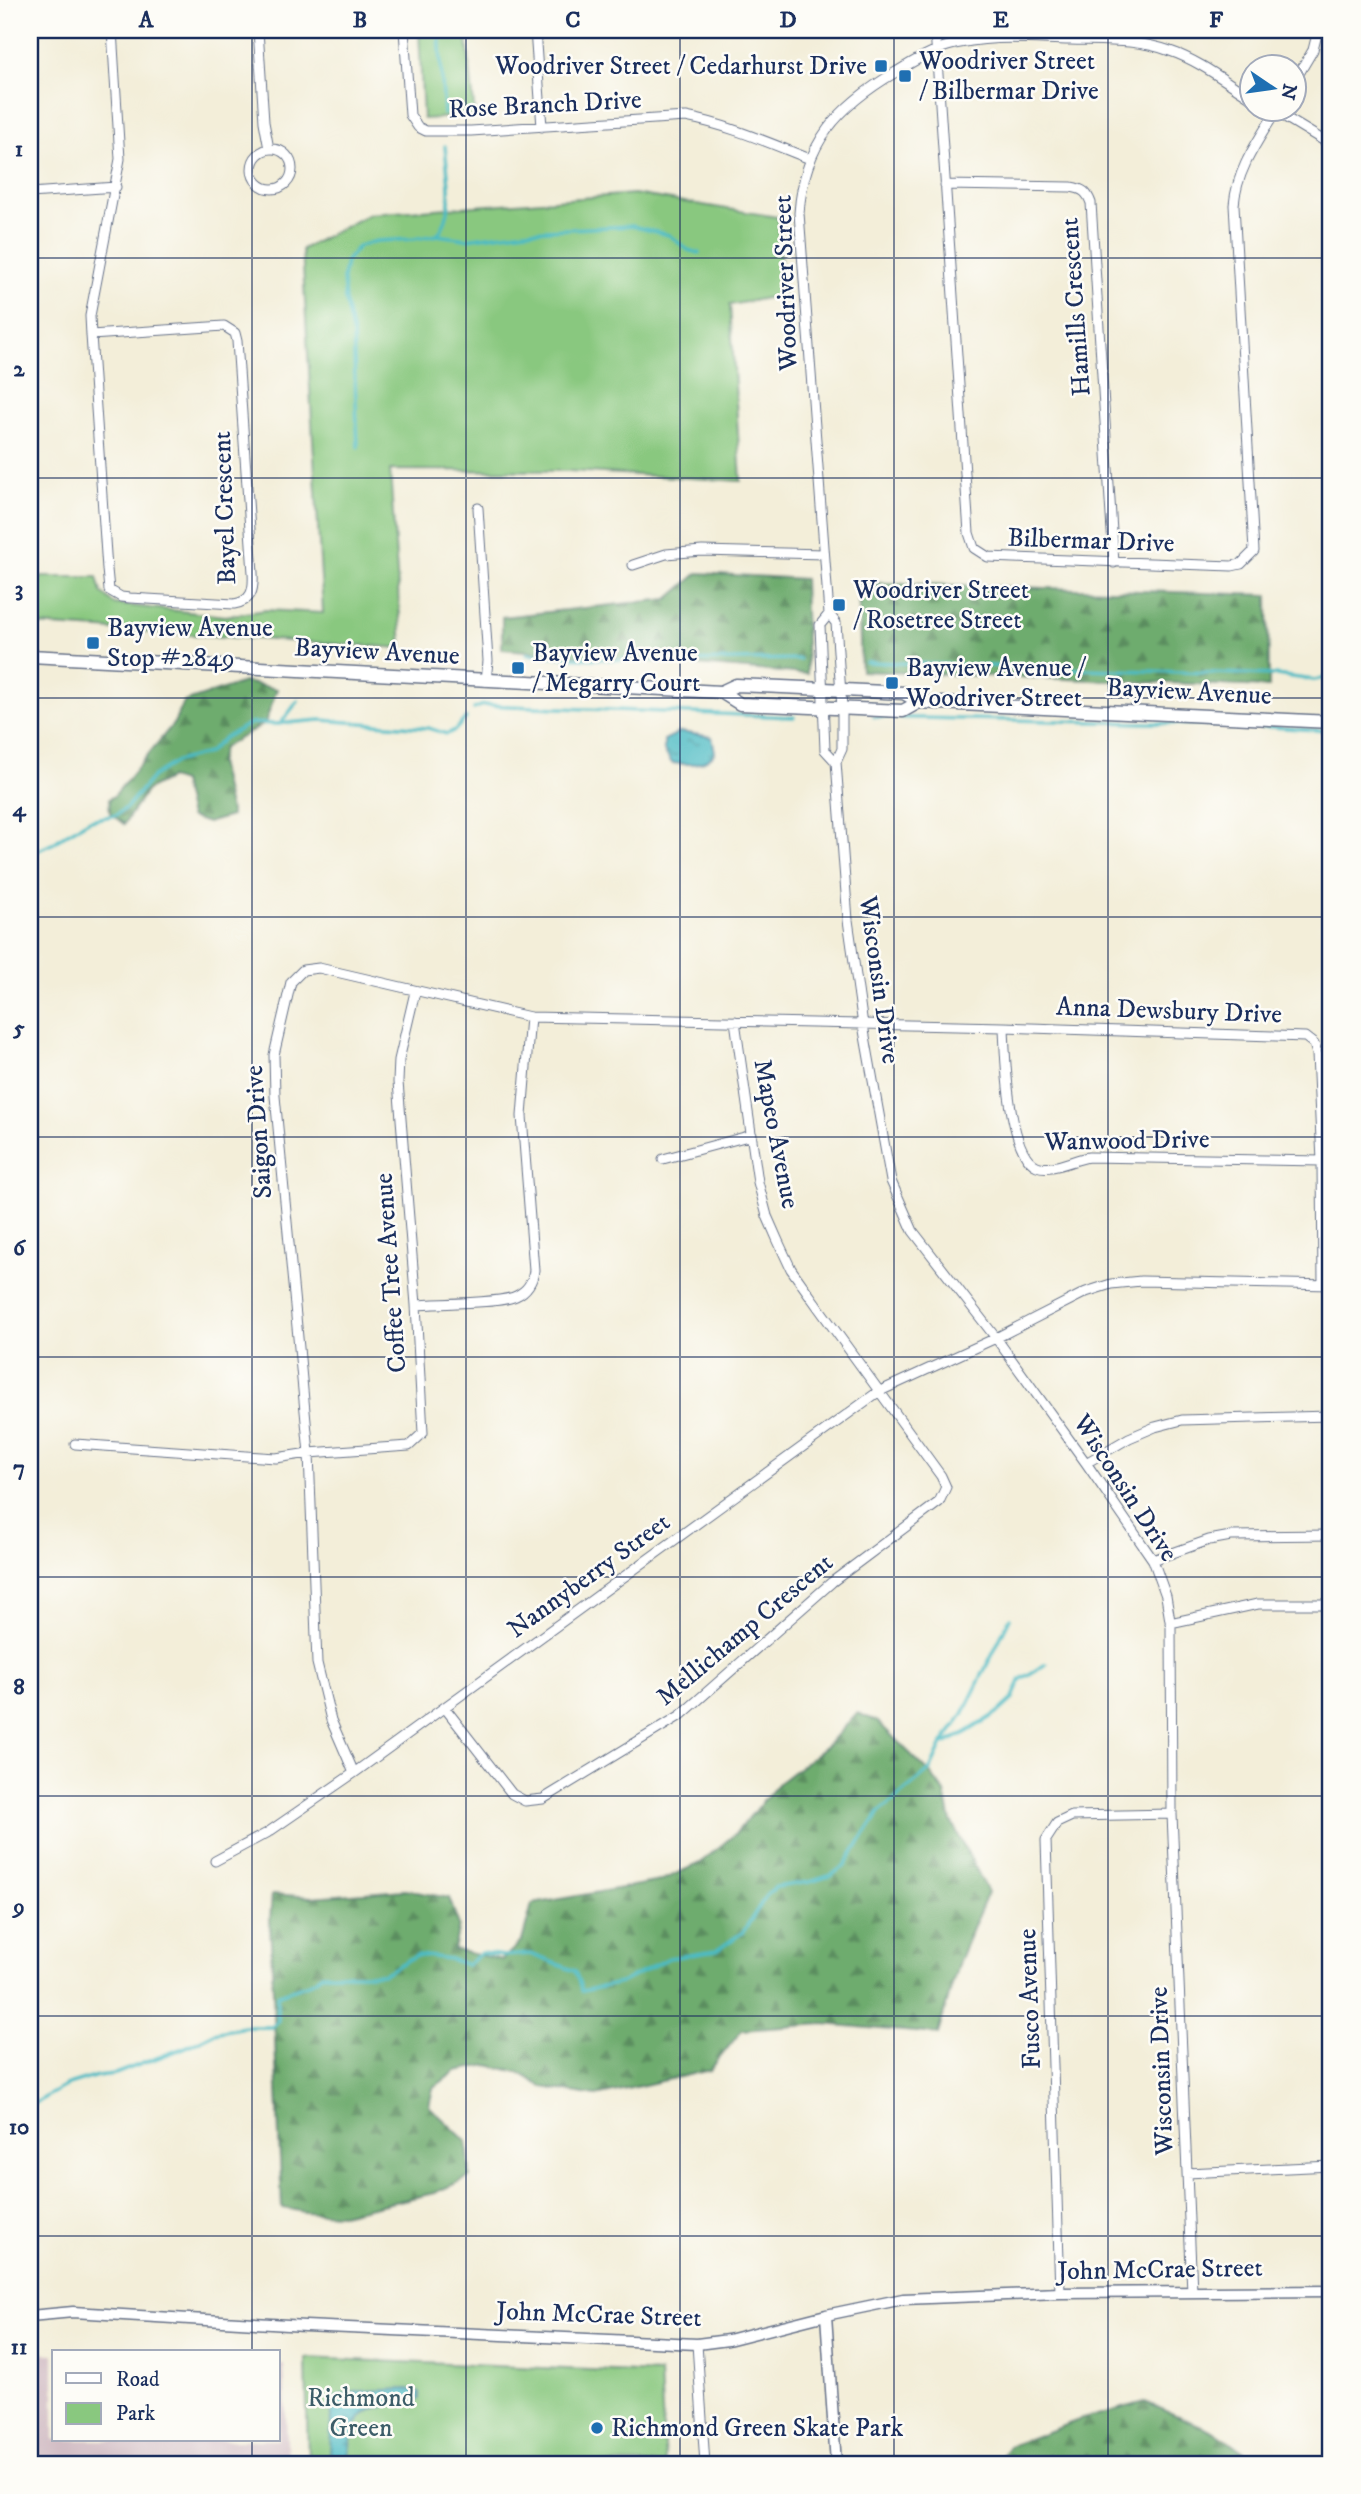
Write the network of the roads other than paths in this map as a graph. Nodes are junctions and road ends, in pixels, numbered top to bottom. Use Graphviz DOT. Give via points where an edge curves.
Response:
graph roads {
  1 [pos="111,30"];
  2 [pos="258,30"];
  3 [pos="404,30"];
  4 [pos="536,30"];
  5 [pos="934,30"];
  6 [pos="1318,30"];
  7 [pos="935,50"];
  8 [pos="1308,58"];
  9 [pos="1238,90"];
  10 [pos="1267,122"];
  11 [pos="1294,122"];
  12 [pos="542,127"];
  13 [pos="1331,145"];
  14 [pos="269,149"];
  15 [pos="810,159"];
  16 [pos="945,185"];
  17 [pos="116,187"];
  18 [pos="30,193"];
  19 [pos="91,335"];
  20 [pos="478,508"];
  21 [pos="824,554"];
  22 [pos="1114,562"];
  23 [pos="633,565"];
  24 [pos="829,614"];
  25 [pos="30,656"];
  26 [pos="486,681"];
  27 [pos="822,689"];
  28 [pos="841,690"];
  29 [pos="722,692"];
  30 [pos="919,702"];
  31 [pos="824,707"];
  32 [pos="842,708"];
  33 [pos="1331,722"];
  34 [pos="836,762"];
  35 [pos="415,992"];
  36 [pos="530,1017"];
  37 [pos="735,1021"];
  38 [pos="863,1025"];
  39 [pos="1004,1027"];
  40 [pos="752,1135"];
  41 [pos="663,1159"];
  42 [pos="1322,1161"];
  43 [pos="1327,1285"];
  44 [pos="416,1305"];
  45 [pos="996,1338"];
  46 [pos="878,1392"];
  47 [pos="1331,1416"];
  48 [pos="75,1444"];
  49 [pos="309,1453"];
  50 [pos="1086,1463"];
  51 [pos="1331,1535"];
  52 [pos="1153,1560"];
  53 [pos="1331,1604"];
  54 [pos="1170,1623"];
  55 [pos="445,1708"];
  56 [pos="354,1773"];
  57 [pos="1172,1814"];
  58 [pos="215,1861"];
  59 [pos="1331,2166"];
  60 [pos="1187,2173"];
  61 [pos="1331,2291"];
  62 [pos="1192,2292"];
  63 [pos="1060,2293"];
  64 [pos="826,2315"];
  65 [pos="30,2316"];
  66 [pos="696,2344"];
  67 [pos="705,2464"];
  68 [pos="836,2464"];
  1 -- 17 [label="street" via="120,147"];
  2 -- 14 [label="street"];
  3 -- 12 [label="street, Rose Branch Drive" via="410,114 418,127 432,132"];
  4 -- 12 [label="street"];
  5 -- 7 [label="street, Bilbermar Drive"];
  6 -- 8 [label="street"];
  7 -- 9 [label="street, Woodriver Street" via="991,38 1135,43 1181,55"];
  7 -- 15 [label="street, Woodriver Street" via="880,81 845,108"];
  7 -- 16 [label="street, Bilbermar Drive"];
  10 -- 22 [label="street, Bilbermar Drive" via="1243,166 1234,205 1254,551 1241,565 1232,566"];
  11 -- 13 [label="street"];
  12 -- 15 [label="street, Rose Branch Drive" via="686,117"];
  14 -- 14 [label="street" via="257,155 252,167 255,180 265,188 284,184 291,167 281,151"];
  15 -- 21 [label="street, Woodriver Street" via="799,213"];
  16 -- 22 [label="street, Bilbermar Drive" via="971,542 981,554 995,559"];
  16 -- 22 [label="street, Hamills Crescent" via="1071,187 1088,194"];
  17 -- 18 [label="street"];
  17 -- 19 [label="street" via="91,308"];
  19 -- 19 [label="street, Bayel Crescent" via="109,590 130,598 244,602 251,596 253,573 235,333 224,326"];
  20 -- 26 [label="street"];
  21 -- 23 [label="street" via="702,551 666,554"];
  21 -- 24 [label="street, Woodriver Street"];
  24 -- 27 [label="street, Woodriver Street" via="820,625"];
  24 -- 28 [label="street, Woodriver Street" via="836,623"];
  25 -- 26 [label="main road, Bayview Avenue"];
  26 -- 29 [label="main road, Bayview Avenue"];
  27 -- 28 [label="main road, Bayview Avenue"];
  27 -- 29 [label="main road, Bayview Avenue" via="736,685"];
  27 -- 31 [label="street, Wisconsin Drive"];
  28 -- 30 [label="main road, Bayview Avenue" via="904,693"];
  28 -- 32 [label="street, Woodriver Street"];
  29 -- 31 [label="main road, Bayview Avenue" via="740,705"];
  30 -- 32 [label="main road, Bayview Avenue" via="904,711"];
  30 -- 33 [label="main road, Bayview Avenue"];
  31 -- 32 [label="main road, Bayview Avenue"];
  31 -- 34 [label="street, Wisconsin Drive" via="825,750"];
  32 -- 34 [label="street, Wisconsin Drive" via="842,749"];
  34 -- 38 [label="street, Wisconsin Drive" via="845,892"];
  35 -- 36 [label="street, Saigon Drive"];
  35 -- 44 [label="street, Coffee Tree Avenue" via="398,1082"];
  35 -- 49 [label="street, Saigon Drive" via="307,969 291,982 278,1032 275,1096"];
  36 -- 37 [label="street, Saigon Drive"];
  36 -- 44 [label="street" via="522,1116 532,1280 523,1292 509,1299"];
  37 -- 38 [label="street, Saigon Drive"];
  37 -- 40 [label="street, Mapeo Avenue"];
  38 -- 39 [label="street, Anna Dewsbury Drive"];
  38 -- 45 [label="street, Wisconsin Drive" via="888,1168 900,1203 918,1238"];
  39 -- 42 [label="street, Anna Dewsbury Drive" via="1305,1037 1317,1053"];
  39 -- 42 [label="street, Wanwood Drive" via="1013,1119 1026,1157 1036,1166 1089,1157"];
  40 -- 41 [label="street"];
  40 -- 46 [label="street, Mapeo Avenue" via="763,1201 791,1269"];
  42 -- 43 [label="street, Anna Dewsbury Drive"];
  43 -- 45 [label="street, Nannyberry Street" via="1111,1284 1072,1298"];
  44 -- 49 [label="street, Coffee Tree Avenue" via="423,1433 409,1446"];
  45 -- 46 [label="street, Nannyberry Street"];
  45 -- 50 [label="street, Wisconsin Drive"];
  46 -- 55 [label="street, Nannyberry Street"];
  46 -- 55 [label="street, Mellichamp Crescent" via="941,1476 946,1487 939,1502 832,1582 681,1715 543,1799 531,1801 512,1794"];
  47 -- 50 [label="street" via="1182,1420 1129,1438"];
  48 -- 49 [label="street" via="276,1458"];
  49 -- 56 [label="street, Saigon Drive" via="317,1662 331,1720"];
  50 -- 52 [label="street, Wisconsin Drive"];
  51 -- 52 [label="street" via="1231,1536"];
  52 -- 54 [label="street, Wisconsin Drive"];
  53 -- 54 [label="street" via="1258,1604"];
  54 -- 57 [label="street, Wisconsin Drive"];
  55 -- 56 [label="street, Nannyberry Street"];
  56 -- 58 [label="street, Nannyberry Street" via="267,1833"];
  57 -- 60 [label="street, Wisconsin Drive"];
  57 -- 63 [label="street, Fusco Avenue" via="1069,1817 1053,1828 1046,1843"];
  59 -- 60 [label="street"];
  60 -- 62 [label="street, Wisconsin Drive"];
  61 -- 62 [label="street, John McCrae Street"];
  62 -- 63 [label="street, John McCrae Street"];
  63 -- 64 [label="street, John McCrae Street" via="903,2299"];
  64 -- 66 [label="street, John McCrae Street"];
  64 -- 68 [label="street"];
  65 -- 66 [label="street, John McCrae Street" via="73,2312"];
  66 -- 67 [label="street"];
}
